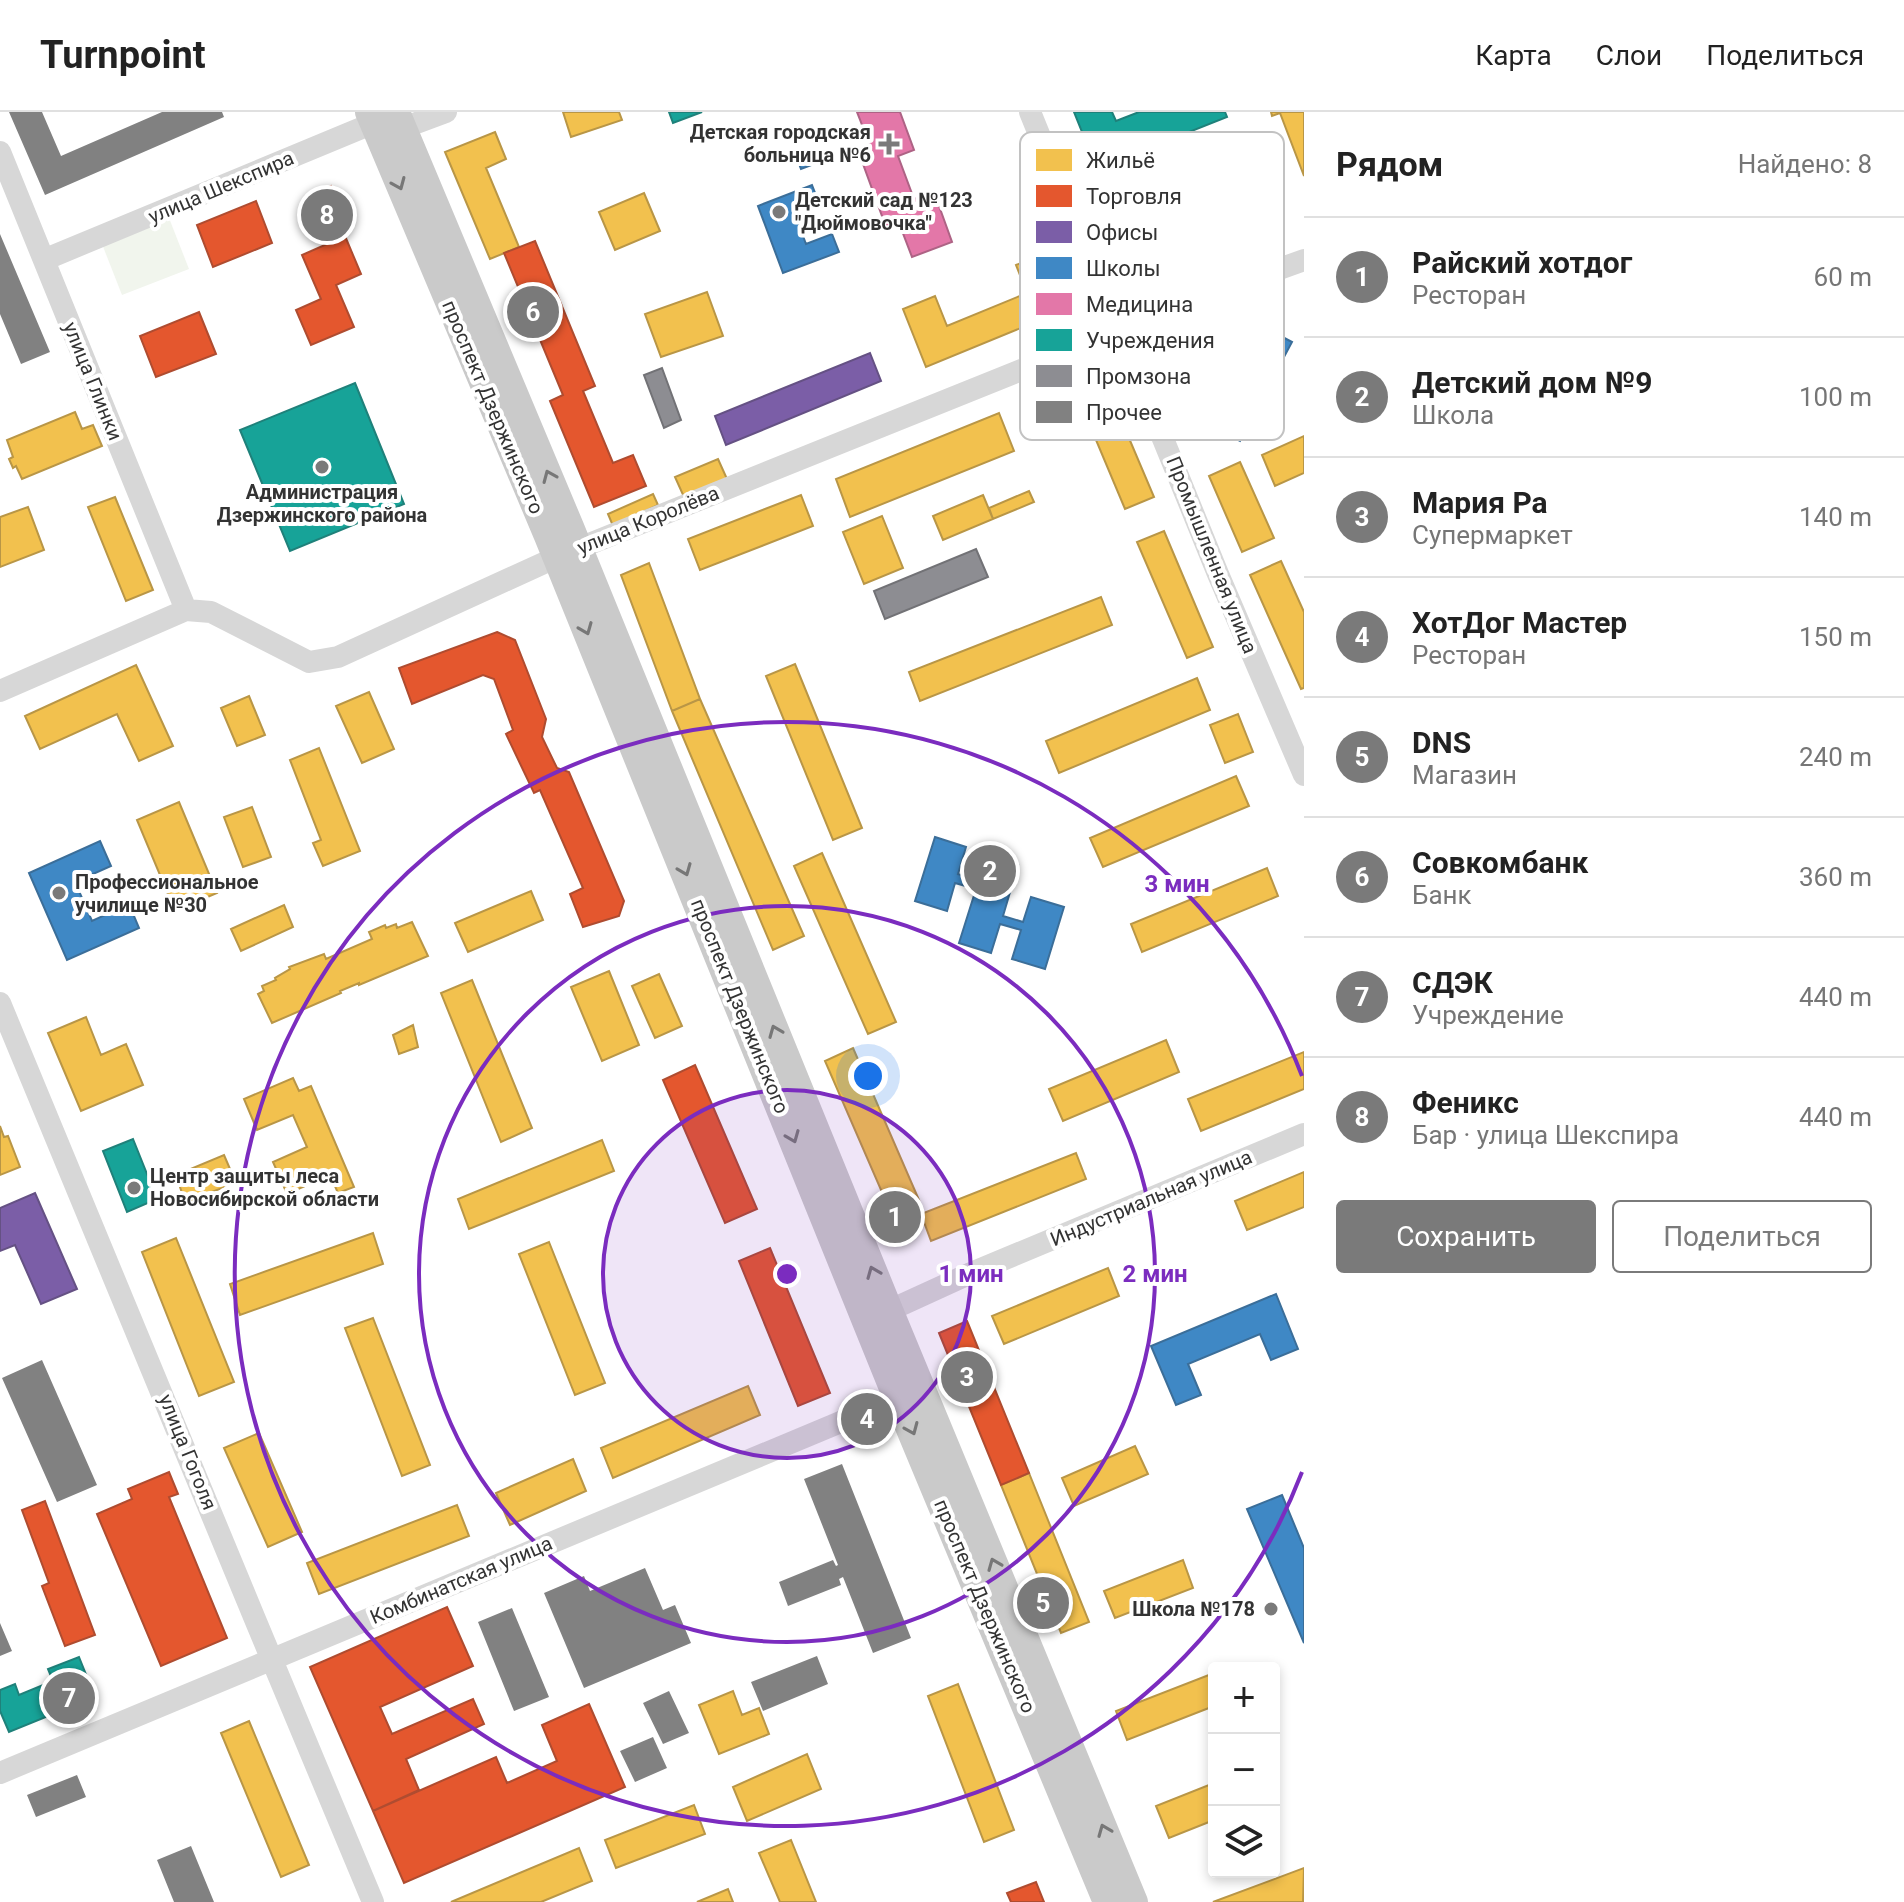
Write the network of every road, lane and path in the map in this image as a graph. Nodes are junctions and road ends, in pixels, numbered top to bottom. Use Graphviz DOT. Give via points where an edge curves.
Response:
graph roads {
  1 [pos="446,112"];
  2 [pos="1030,112"];
  3 [pos="388,118"];
  4 [pos="1038,132"];
  5 [pos="0,152"];
  6 [pos="46,259"];
  7 [pos="1304,260"];
  8 [pos="1284,267"];
  9 [pos="1020,371"];
  10 [pos="1164,440"];
  11 [pos="567,553"];
  12 [pos="186,610"];
  13 [pos="0,691"];
  14 [pos="1304,775"];
  15 [pos="0,1003"];
  16 [pos="1304,1134"];
  17 [pos="878,1316"];
  18 [pos="910,1393"];
  19 [pos="270,1659"];
  20 [pos="0,1773"];
  21 [pos="373,1902"];
  22 [pos="1107,1902"];
  23 [pos="1134,1902"];
  1 -- 3 [label="street, улица Шекспира"];
  2 -- 4 [label="street, Промышленная улица"];
  3 -- 6 [label="street, улица Шекспира"];
  3 -- 11 [label="main road, проспект Дзержинского"];
  5 -- 6 [label="street, улица Глинки"];
  6 -- 12 [label="street, улица Глинки"];
  7 -- 8 [label="street, улица Королёва"];
  9 -- 11 [label="street, улица Королёва"];
  10 -- 14 [label="street, Промышленная улица"];
  11 -- 12 [label="street, улица Королёва" via="338,657 309,662 211,612"];
  11 -- 17 [label="main road, проспект Дзержинского"];
  12 -- 13 [label="street"];
  15 -- 19 [label="street, улица Гоголя"];
  16 -- 17 [label="street, Индустриальная улица"];
  17 -- 18 [label="main road, проспект Дзержинского"];
  18 -- 19 [label="street, Комбинатская улица"];
  18 -- 22 [label="main road, проспект Дзержинского, one-way"];
  23 -- 18 [label="main road, проспект Дзержинского, one-way"];
  19 -- 20 [label="street, Комбинатская улица"];
  19 -- 21 [label="street, улица Гоголя"];
}
